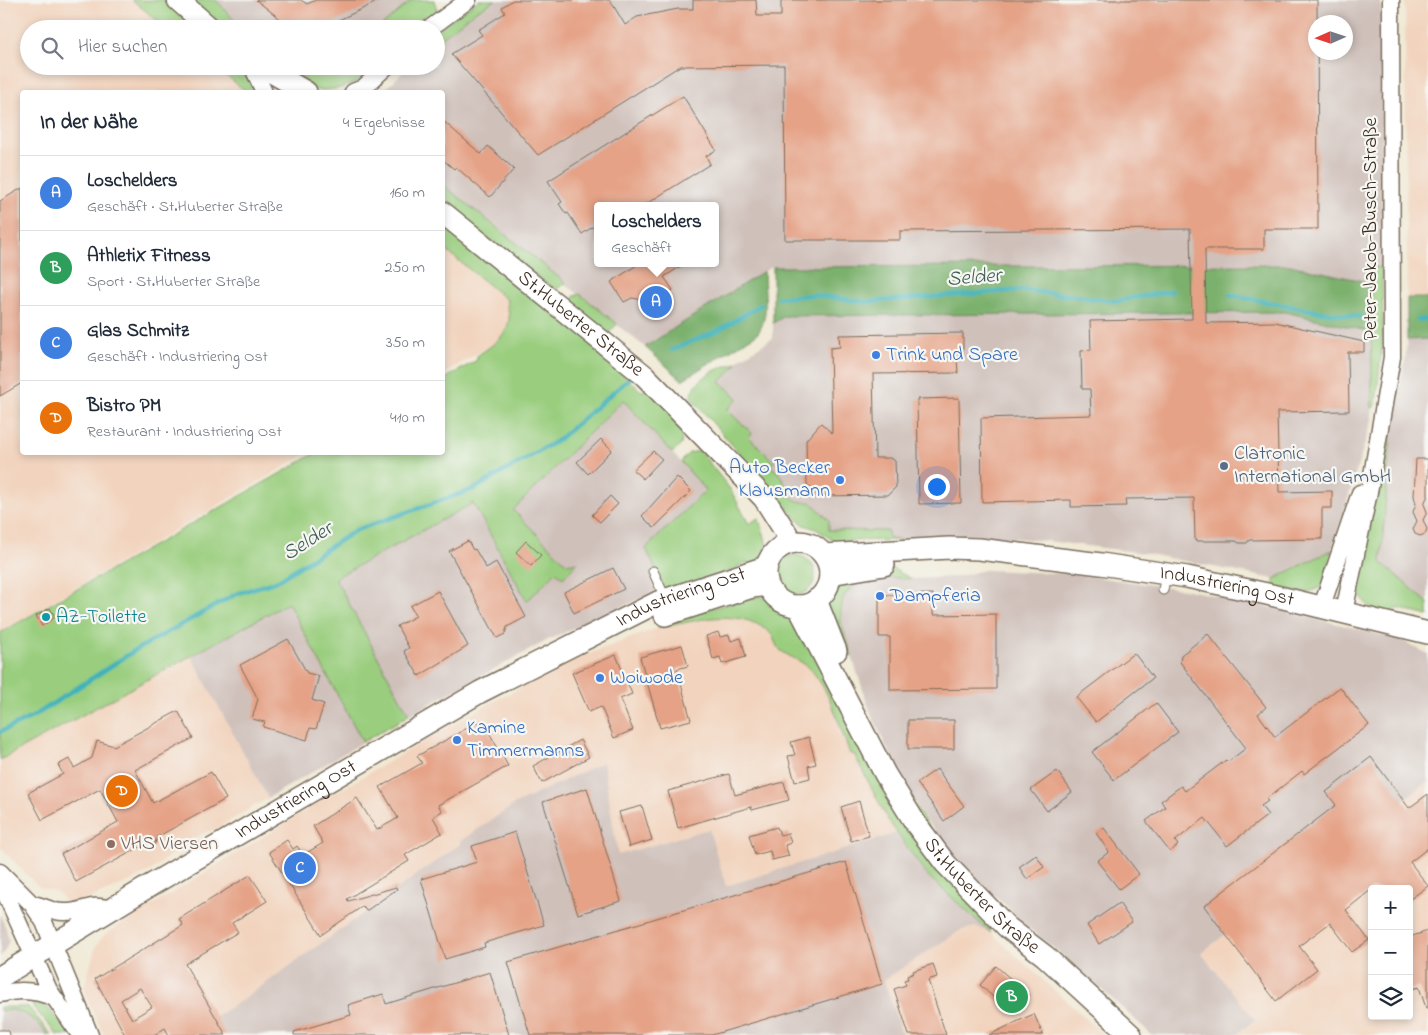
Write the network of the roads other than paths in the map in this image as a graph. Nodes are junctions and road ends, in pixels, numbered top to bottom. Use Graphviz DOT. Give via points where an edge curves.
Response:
graph roads {
  1 [pos="178,0"];
  2 [pos="468,0"];
  3 [pos="1391,0"];
  4 [pos="201,20"];
  5 [pos="441,20"];
  6 [pos="256,75"];
  7 [pos="266,75"];
  8 [pos="276,75"];
  9 [pos="377,75"];
  10 [pos="263,90"];
  11 [pos="285,90"];
  12 [pos="302,90"];
  13 [pos="360,90"];
  14 [pos="445,214"];
  15 [pos="1374,456"];
  16 [pos="775,561"];
  17 [pos="827,564"];
  18 [pos="653,571"];
  19 [pos="666,600"];
  20 [pos="807,603"];
  21 [pos="1322,606"];
  22 [pos="1344,612"];
  23 [pos="598,633"];
  24 [pos="1428,633"];
  25 [pos="0,872"];
  26 [pos="0,882"];
  27 [pos="32,904"];
  28 [pos="110,910"];
  29 [pos="54,943"];
  30 [pos="34,955"];
  31 [pos="0,977"];
  32 [pos="0,994"];
  33 [pos="54,998"];
  34 [pos="0,1034"];
  35 [pos="5,1035"];
  36 [pos="80,1035"];
  37 [pos="90,1035"];
  38 [pos="1131,1035"];
  1 -- 4 [label="street"];
  2 -- 5 [label="street"];
  3 -- 15 [label="street, Peter-Jakob-Busch-Straße" via="1393,342 1385,409"];
  6 -- 10 [label="street"];
  7 -- 11 [label="street"];
  8 -- 12 [label="street"];
  9 -- 13 [label="street"];
  14 -- 16 [label="street, St.Huberter Straße" via="645,376 711,442 764,498"];
  15 -- 21 [label="street, Peter-Jakob-Busch-Straße"];
  15 -- 22 [label="street, Peter-Jakob-Busch-Straße"];
  16 -- 17 [label="street" via="806,543"];
  16 -- 19 [label="street, Industriering Ost"];
  16 -- 20 [label="street" via="776,598 783,602"];
  16 -- 23 [label="street, Industriering Ost" via="752,587 664,616"];
  17 -- 20 [label="street" via="826,589"];
  17 -- 21 [label="street, Industriering Ost" via="997,560 1022,556 1102,564 1164,584"];
  18 -- 19 [label="lane"];
  19 -- 23 [label="street, Industriering Ost"];
  20 -- 38 [label="street, St.Huberter Straße" via="864,732 899,799 945,863 1007,926"];
  21 -- 22 [label="street, Industriering Ost"];
  22 -- 24 [label="street, Industriering Ost"];
  23 -- 28 [label="street, Industriering Ost" via="480,692 155,890"];
  25 -- 27 [label="street"];
  26 -- 30 [label="street"];
  27 -- 28 [label="street" via="56,912 72,912 98,905"];
  27 -- 29 [label="street"];
  28 -- 29 [label="street, Industriering Ost"];
  29 -- 30 [label="street, Industriering Ost"];
  29 -- 37 [label="street"];
  30 -- 31 [label="street, Industriering Ost"];
  30 -- 33 [label="street"];
  32 -- 33 [label="street" via="25,991"];
  33 -- 36 [label="street"];
  34 -- 35 [label="lane"];
}
